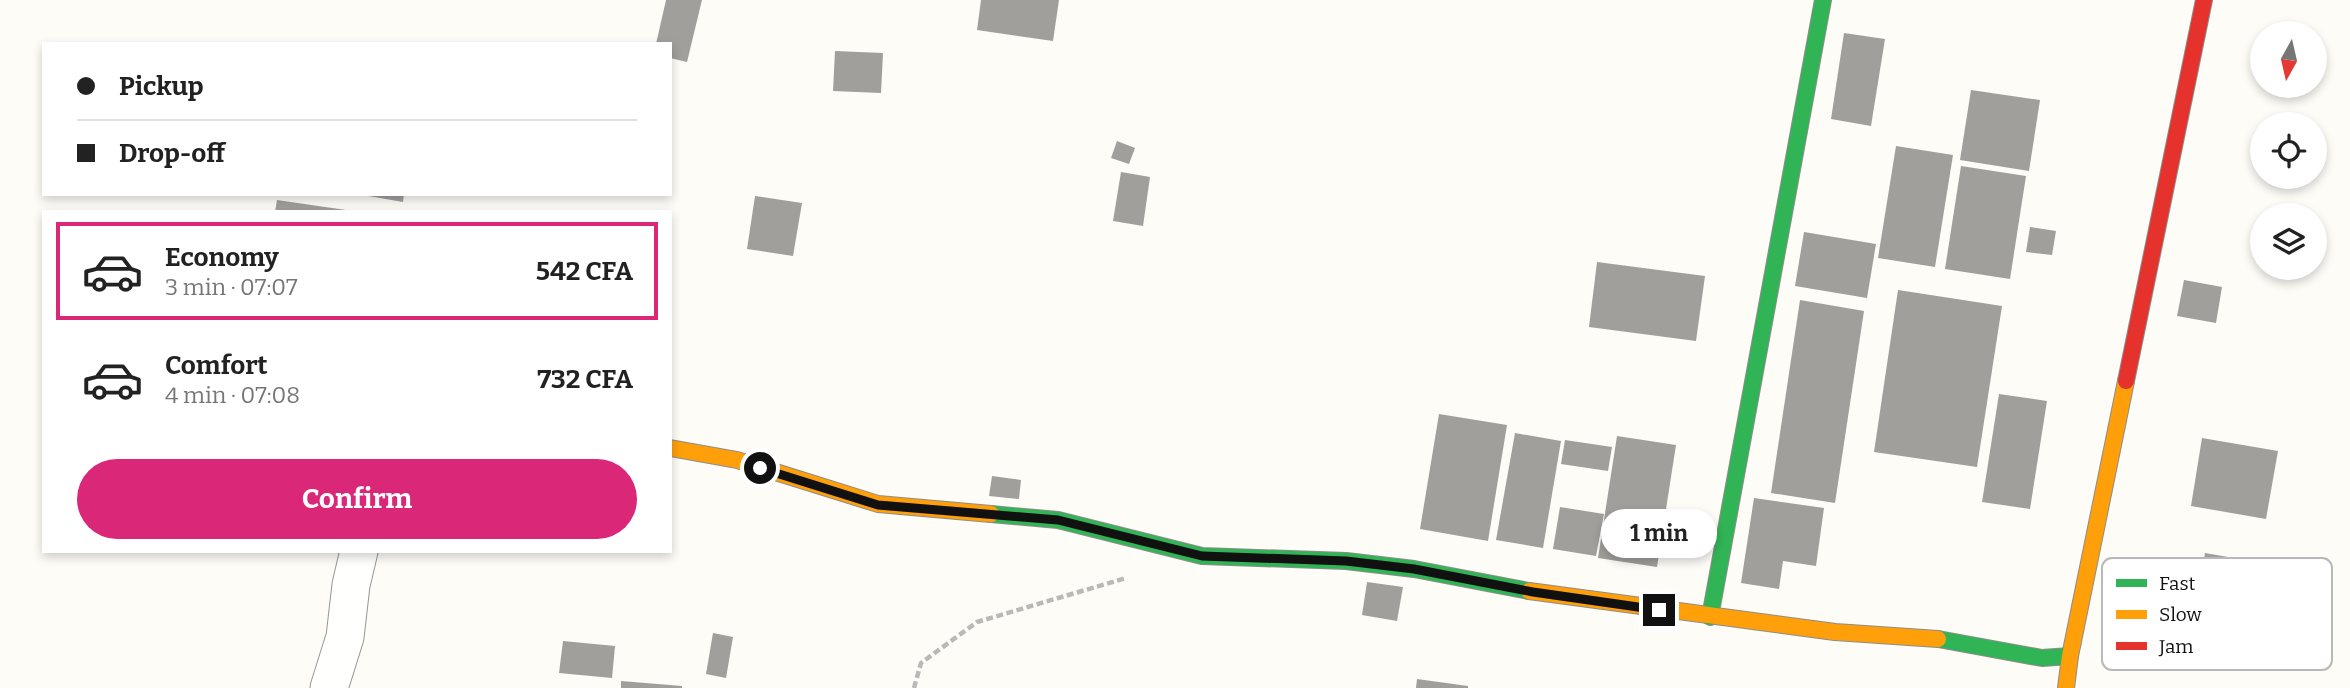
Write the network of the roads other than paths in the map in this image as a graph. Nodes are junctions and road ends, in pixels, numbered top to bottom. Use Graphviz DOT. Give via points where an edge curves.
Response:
graph roads {
  1 [pos="1823,0"];
  2 [pos="2204,0"];
  3 [pos="672,448"];
  4 [pos="359,553"];
  5 [pos="1710,617"];
  6 [pos="2070,656"];
  7 [pos="329,688"];
  8 [pos="2066,688"];
  1 -- 5 [label="street"];
  2 -- 6 [label="street"];
  3 -- 5 [label="street" via="737,460 878,505 1058,520 1202,556 1346,561 1414,569 1533,592"];
  4 -- 7 [label="street" via="345,637"];
  5 -- 6 [label="street" via="1948,640 2042,658"];
  6 -- 8 [label="street"];
}
